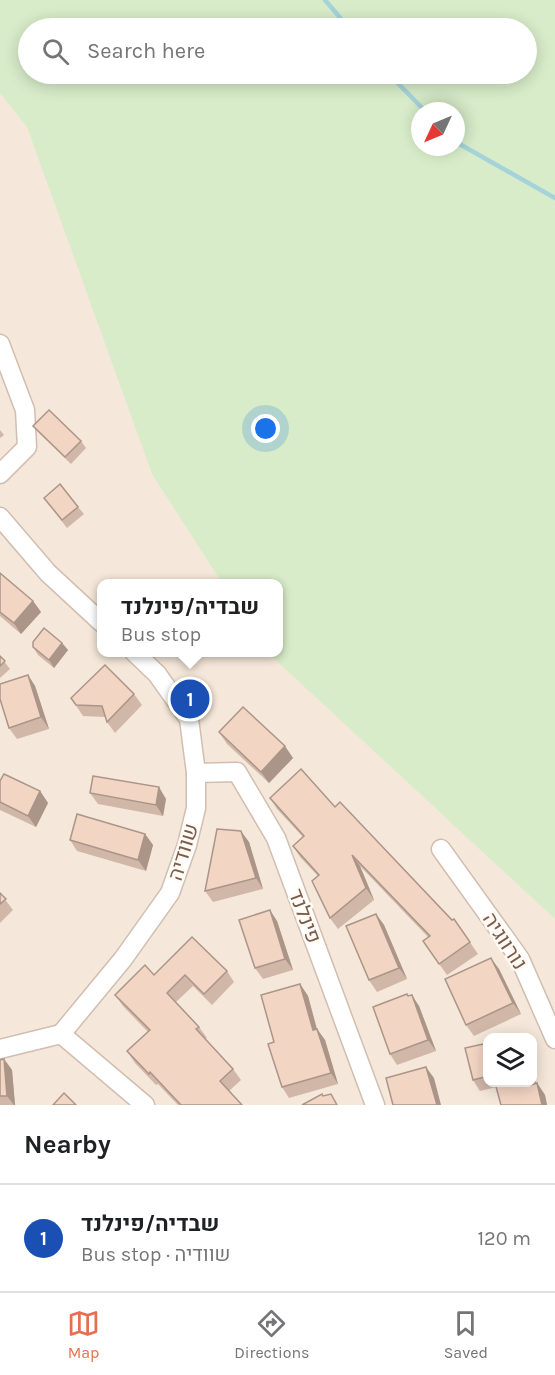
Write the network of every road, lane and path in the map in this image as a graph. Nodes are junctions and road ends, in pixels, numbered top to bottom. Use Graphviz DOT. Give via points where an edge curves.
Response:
graph roads {
  1 [pos="0,344"];
  2 [pos="0,474"];
  3 [pos="0,517"];
  4 [pos="97,618"];
  5 [pos="139,657"];
  6 [pos="196,772"];
  7 [pos="441,849"];
  8 [pos="61,1034"];
  9 [pos="555,1039"];
  10 [pos="0,1048"];
  11 [pos="145,1105"];
  12 [pos="375,1105"];
  1 -- 2 [label="street" via="25,410 27,447"];
  3 -- 4 [label="street" via="48,573"];
  5 -- 6 [label="street, שוודיה" via="157,674 189,719"];
  6 -- 8 [label="street, שוודיה" via="188,845 170,893 123,959"];
  6 -- 12 [label="street, פינלנד" via="237,772 276,838"];
  7 -- 9 [label="street, נורווגיה" via="520,959"];
  8 -- 10 [label="street"];
  8 -- 11 [label="street"];
}
